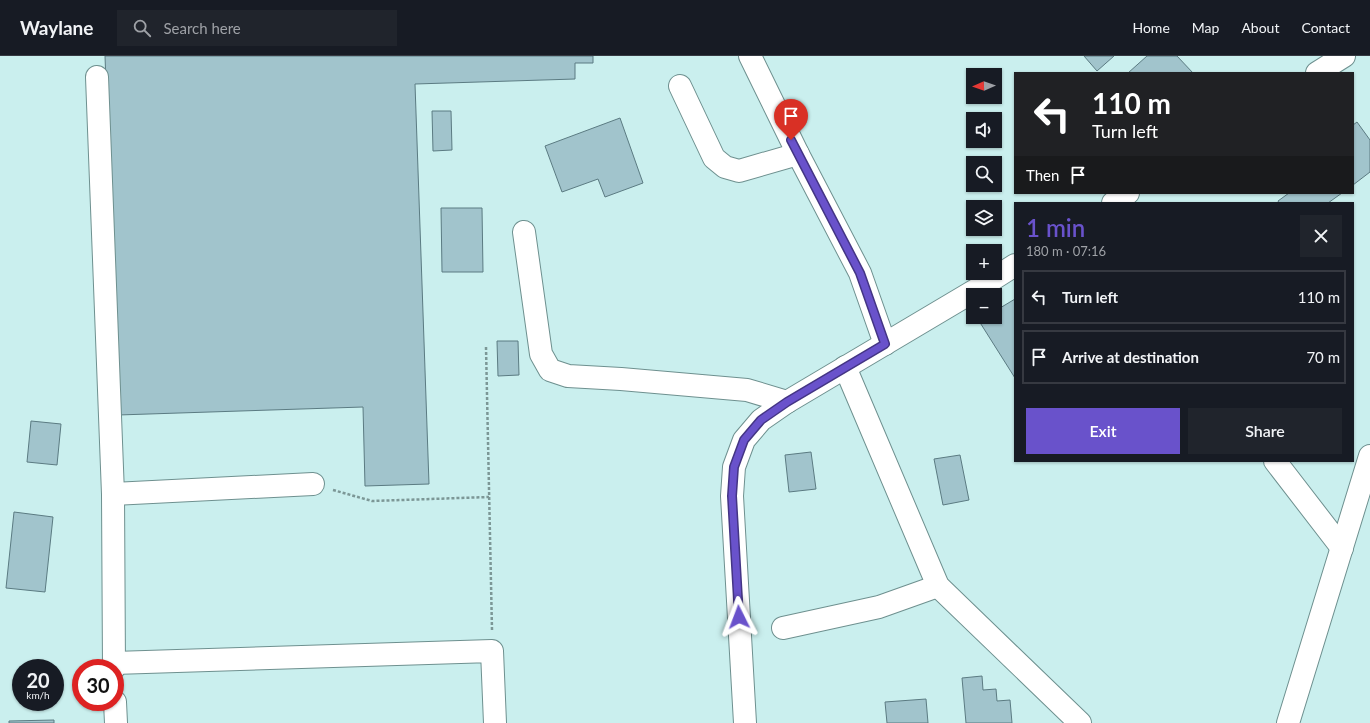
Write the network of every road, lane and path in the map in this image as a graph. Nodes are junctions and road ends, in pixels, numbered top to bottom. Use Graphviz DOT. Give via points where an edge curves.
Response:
graph roads {
  1 [pos="1344,56"];
  2 [pos="757,61"];
  3 [pos="1319,72"];
  4 [pos="97,77"];
  5 [pos="680,86"];
  6 [pos="798,154"];
  7 [pos="524,232"];
  8 [pos="1014,266"];
  9 [pos="885,344"];
  10 [pos="486,347"];
  11 [pos="845,367"];
  12 [pos="787,402"];
  13 [pos="1370,456"];
  14 [pos="1276,462"];
  15 [pos="313,484"];
  16 [pos="113,494"];
  17 [pos="489,497"];
  18 [pos="1363,497"];
  19 [pos="1342,548"];
  20 [pos="938,586"];
  21 [pos="783,628"];
  22 [pos="492,651"];
  23 [pos="114,659"];
  24 [pos="124,666"];
  25 [pos="115,711"];
  26 [pos="116,723"];
  27 [pos="495,723"];
  28 [pos="745,723"];
  29 [pos="1080,723"];
  30 [pos="1288,723"];
  1 -- 3 [label="street"];
  2 -- 6 [label="street"];
  4 -- 16 [label="street"];
  5 -- 6 [label="street" via="714,158 725,167 739,171"];
  6 -- 9 [label="street" via="860,273"];
  7 -- 12 [label="street" via="541,354 550,370 568,376 747,390"];
  8 -- 9 [label="street"];
  9 -- 11 [label="street"];
  10 -- 17 [label="path"];
  11 -- 12 [label="street"];
  11 -- 20 [label="street"];
  12 -- 28 [label="street" via="761,420 744,440 734,467 732,496"];
  13 -- 18 [label="street"];
  14 -- 19 [label="street"];
  15 -- 16 [label="street"];
  15 -- 17 [label="path" via="372,501"];
  16 -- 23 [label="street"];
  17 -- 22 [label="path"];
  18 -- 19 [label="street"];
  19 -- 30 [label="street"];
  20 -- 21 [label="street" via="878,607"];
  20 -- 29 [label="street"];
  22 -- 24 [label="street"];
  22 -- 27 [label="street"];
  25 -- 26 [label="street"];
}
